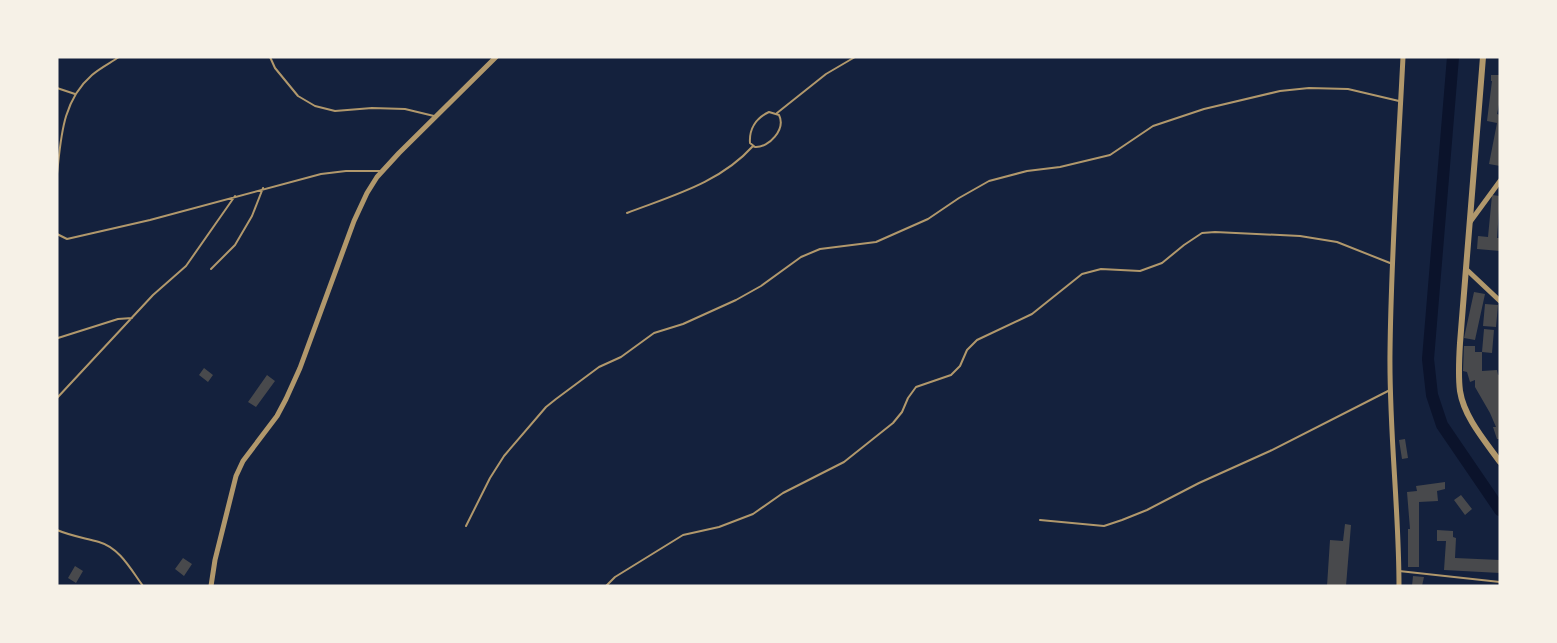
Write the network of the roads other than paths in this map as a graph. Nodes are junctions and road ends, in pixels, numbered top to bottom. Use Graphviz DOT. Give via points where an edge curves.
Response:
graph roads {
  1 [pos="119,57"];
  2 [pos="270,57"];
  3 [pos="496,57"];
  4 [pos="855,57"];
  5 [pos="1403,57"];
  6 [pos="1483,57"];
  7 [pos="57,88"];
  8 [pos="75,94"];
  9 [pos="1401,102"];
  10 [pos="777,113"];
  11 [pos="437,117"];
  12 [pos="753,146"];
  13 [pos="383,171"];
  14 [pos="57,174"];
  15 [pos="1500,181"];
  16 [pos="263,188"];
  17 [pos="235,196"];
  18 [pos="627,213"];
  19 [pos="1469,223"];
  20 [pos="57,234"];
  21 [pos="1393,264"];
  22 [pos="211,269"];
  23 [pos="1466,269"];
  24 [pos="1500,301"];
  25 [pos="132,318"];
  26 [pos="58,338"];
  27 [pos="1390,390"];
  28 [pos="57,398"];
  29 [pos="1500,462"];
  30 [pos="1040,520"];
  31 [pos="466,526"];
  32 [pos="57,530"];
  33 [pos="1399,571"];
  34 [pos="1500,582"];
  35 [pos="143,586"];
  36 [pos="211,586"];
  37 [pos="606,586"];
  38 [pos="1399,586"];
  1 -- 8 [label="lane" via="91,75"];
  2 -- 11 [label="lane" via="298,96 315,106 335,111 405,109"];
  3 -- 11 [label="street"];
  4 -- 10 [label="lane" via="826,74"];
  5 -- 9 [label="street"];
  6 -- 19 [label="street"];
  7 -- 8 [label="lane"];
  8 -- 14 [label="lane" via="62,130"];
  9 -- 21 [label="street"];
  9 -- 31 [label="lane" via="1348,89 1309,88 1280,90 1204,109 1153,126 1110,155 989,181 928,219 876,242 819,249 801,257 736,300 654,333 621,357 599,367 546,407 504,456"];
  10 -- 12 [label="lane" via="769,112 758,119 750,132"];
  10 -- 12 [label="lane" via="782,123 776,135 763,146"];
  11 -- 13 [label="street"];
  12 -- 18 [label="lane" via="732,167 698,186"];
  13 -- 16 [label="lane" via="338,172"];
  13 -- 36 [label="street" via="354,221 286,399 236,476"];
  15 -- 19 [label="street"];
  16 -- 17 [label="lane"];
  16 -- 22 [label="lane" via="235,245"];
  17 -- 20 [label="lane" via="67,239"];
  17 -- 25 [label="lane" via="186,266"];
  19 -- 23 [label="street"];
  21 -- 27 [label="street"];
  21 -- 37 [label="lane" via="1338,242 1215,232 1202,233 1162,263 1140,271 1101,269 1082,274 1032,314 977,340 951,375 916,387 893,423 844,462 783,493 753,514 683,535"];
  23 -- 24 [label="street"];
  23 -- 29 [label="street" via="1460,392 1477,429"];
  25 -- 26 [label="lane"];
  25 -- 28 [label="lane"];
  27 -- 30 [label="lane" via="1122,520 1104,526"];
  27 -- 33 [label="street"];
  32 -- 35 [label="lane" via="102,543 119,553"];
  33 -- 34 [label="lane"];
  33 -- 38 [label="street"];
}
